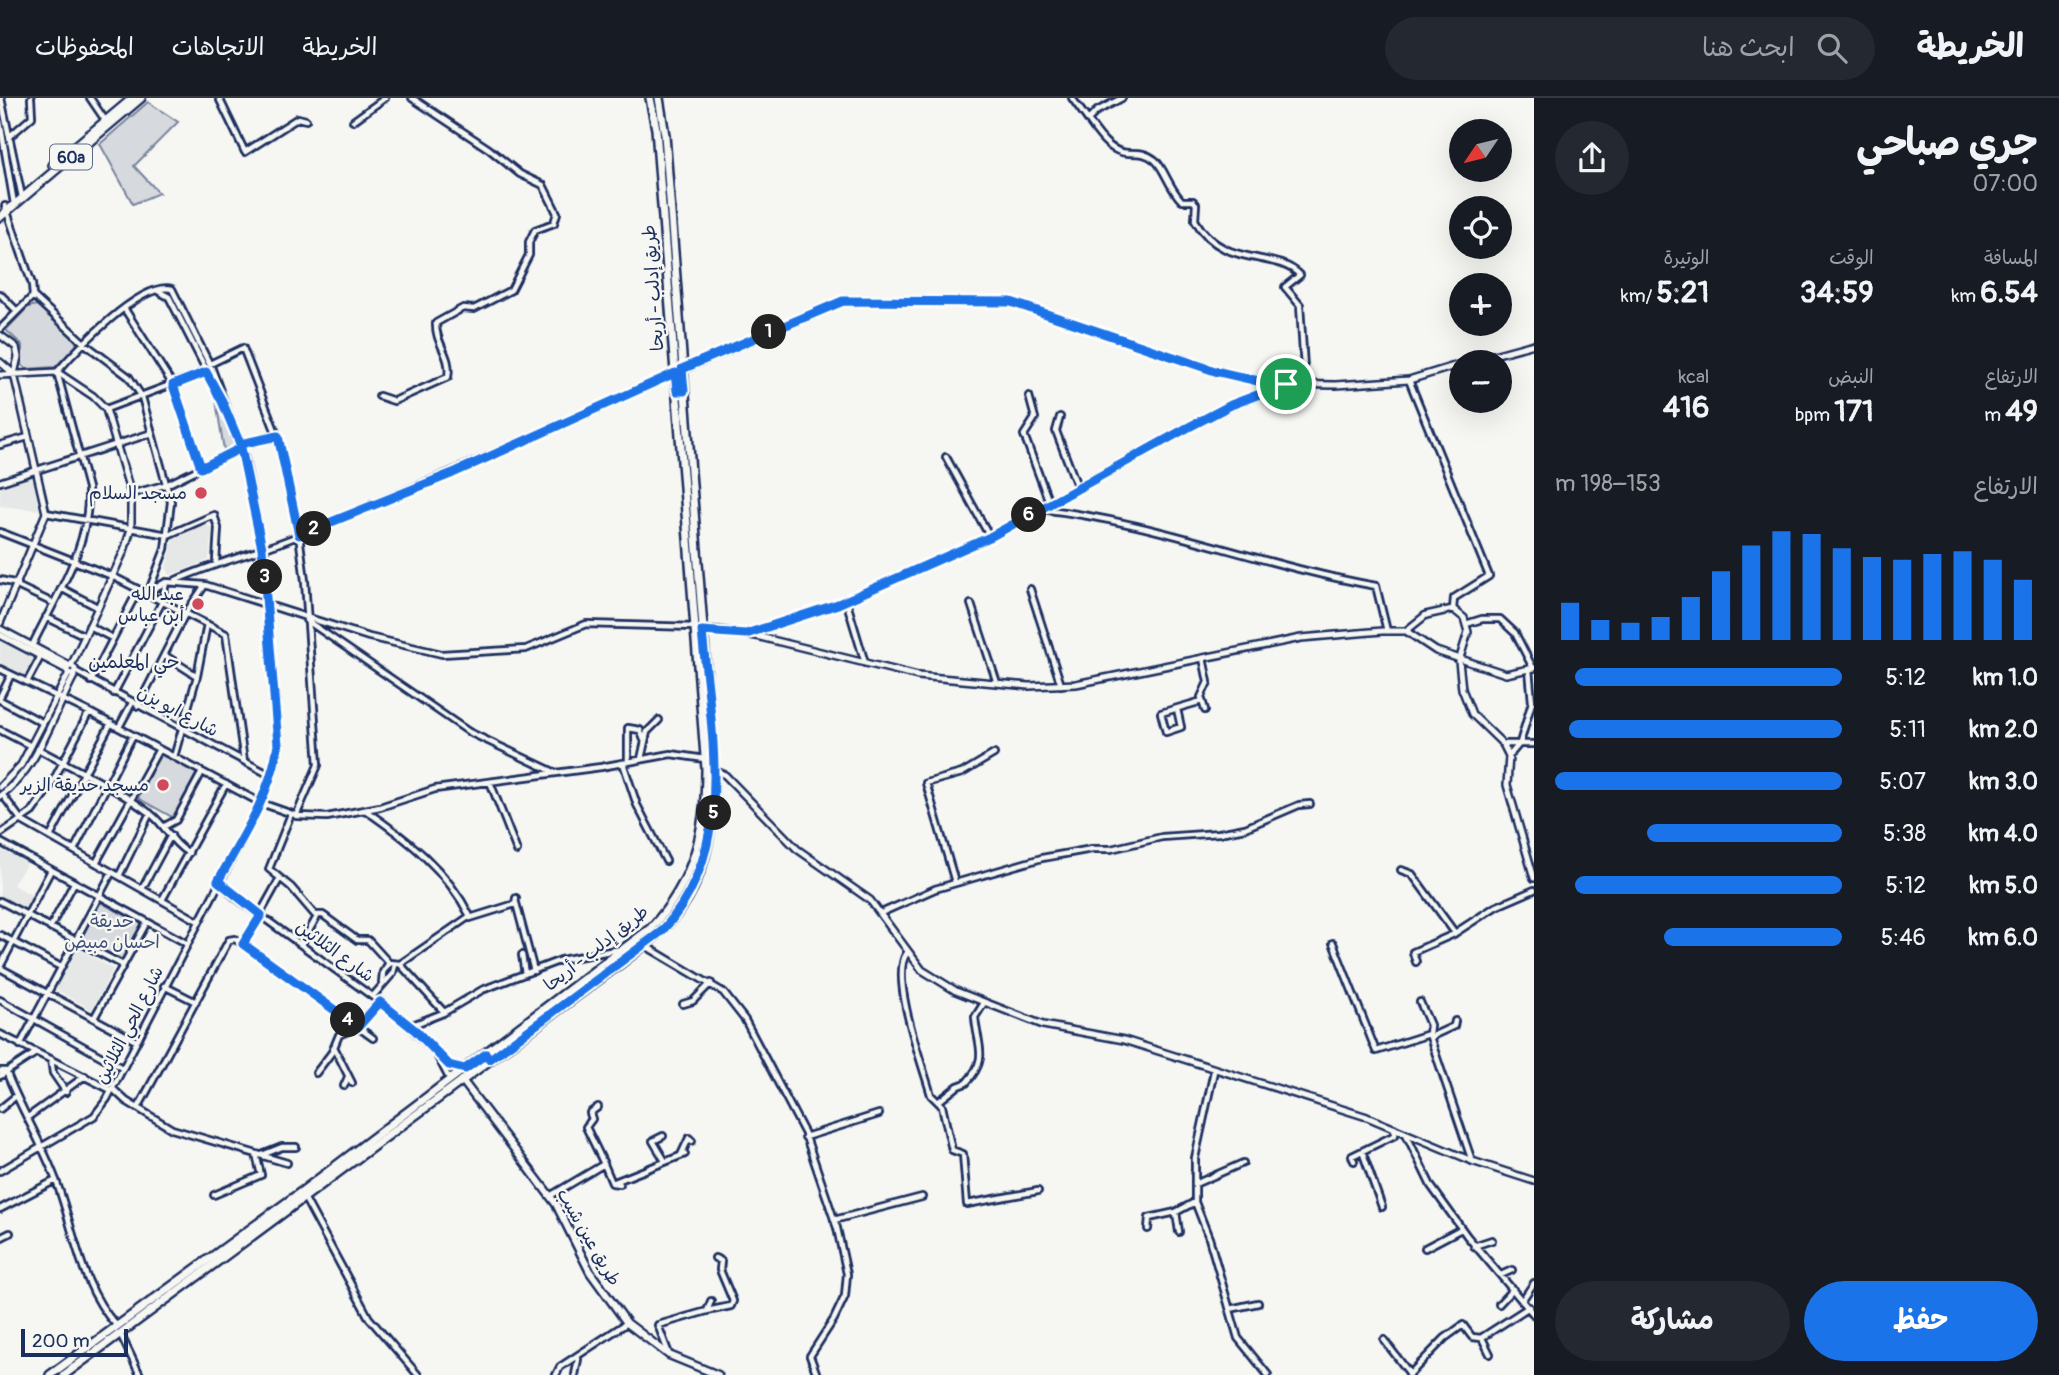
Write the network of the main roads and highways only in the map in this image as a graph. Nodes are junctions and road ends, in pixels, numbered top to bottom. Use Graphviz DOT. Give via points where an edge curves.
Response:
graph roads {
  1 [pos="133,98"];
  2 [pos="141,98"];
  3 [pos="650,98"];
  4 [pos="659,98"];
  5 [pos="21,195"];
  6 [pos="8,206"];
  7 [pos="0,217"];
  8 [pos="679,371"];
  9 [pos="704,696"];
  10 [pos="488,1056"];
  11 [pos="463,1080"];
  12 [pos="177,1287"];
  13 [pos="118,1329"];
  14 [pos="50,1375"];
  15 [pos="64,1375"];
  16 [pos="718,1375"];
  1 -- 5 [label="main road, 60a"];
  2 -- 5 [label="main road, 60a"];
  3 -- 8 [label="main road, طريق إدلب - أريحا"];
  4 -- 8 [label="main road, طريق إدلب - أريحا" via="666,135"];
  5 -- 6 [label="main road, 60a"];
  6 -- 7 [label="main road, 60a"];
  8 -- 9 [label="main road, طريق إدلب - أريحا"];
  9 -- 10 [label="main road, طريق إدلب - أريحا" via="706,808 697,855 670,908 652,928"];
  9 -- 10 [label="main road, طريق إدلب - أريحا" via="714,770 714,811 710,841 692,892 679,912 644,945"];
  10 -- 11 [label="main road, طريق إدلب - أريحا"];
  10 -- 12 [label="main road, طريق إدلب - أريحا"];
  11 -- 12 [label="main road, طريق إدلب - أريحا" via="305,1199"];
  11 -- 16 [label="main road, طريق عين شيب" via="550,1196 590,1272 627,1323 669,1355"];
  12 -- 13 [label="main road, طريق إدلب - أريحا"];
  13 -- 14 [label="main road, طريق إدلب - أريحا"];
  13 -- 15 [label="main road, طريق إدلب - أريحا"];
}
